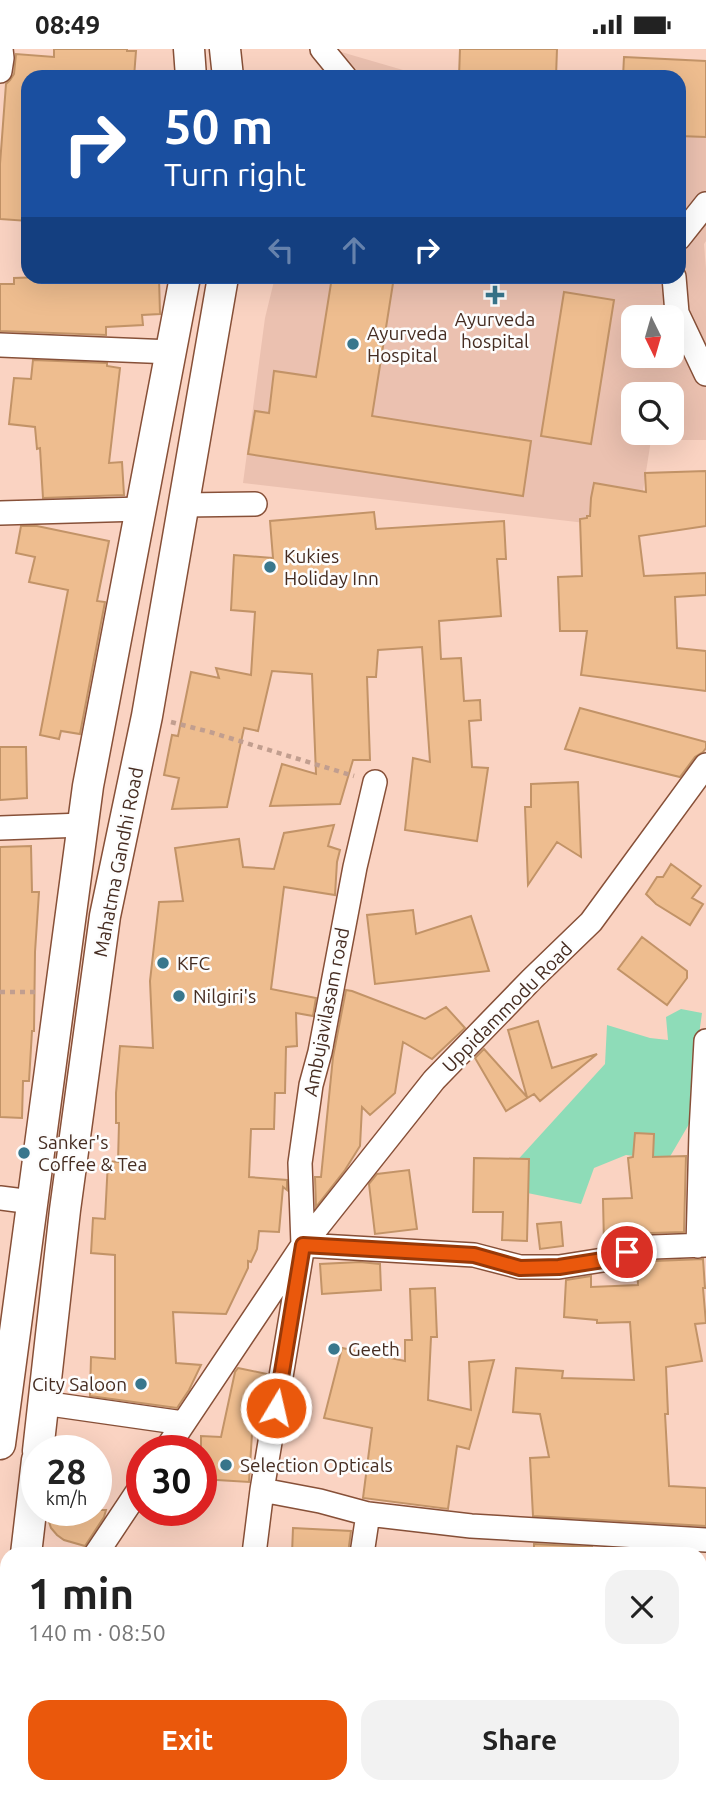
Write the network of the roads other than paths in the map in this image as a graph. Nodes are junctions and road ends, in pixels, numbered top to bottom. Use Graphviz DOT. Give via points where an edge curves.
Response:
graph roads {
  1 [pos="1,49"];
  2 [pos="190,49"];
  3 [pos="225,49"];
  4 [pos="322,49"];
  5 [pos="191,70"];
  6 [pos="227,70"];
  7 [pos="339,70"];
  8 [pos="0,71"];
  9 [pos="706,204"];
  10 [pos="686,230"];
  11 [pos="184,284"];
  12 [pos="222,284"];
  13 [pos="675,284"];
  14 [pos="0,345"];
  15 [pos="172,352"];
  16 [pos="705,370"];
  17 [pos="255,504"];
  18 [pos="184,505"];
  19 [pos="141,509"];
  20 [pos="0,513"];
  21 [pos="706,765"];
  22 [pos="375,782"];
  23 [pos="83,825"];
  24 [pos="0,828"];
  25 [pos="706,1041"];
  26 [pos="0,1198"];
  27 [pos="32,1202"];
  28 [pos="303,1245"];
  29 [pos="702,1245"];
  30 [pos="44,1403"];
  31 [pos="183,1423"];
  32 [pos="1,1427"];
  33 [pos="40,1435"];
  34 [pos="175,1435"];
  35 [pos="262,1490"];
  36 [pos="126,1509"];
  37 [pos="368,1514"];
  38 [pos="29,1526"];
  39 [pos="706,1540"];
  40 [pos="27,1547"];
  41 [pos="101,1547"];
  42 [pos="255,1547"];
  43 [pos="363,1547"];
  1 -- 8 [label="street"];
  2 -- 5 [label="main road"];
  3 -- 6 [label="main road"];
  4 -- 7 [label="street"];
  9 -- 10 [label="street"];
  11 -- 15 [label="main road, Mahatma Gandhi Road"];
  12 -- 18 [label="main road, Mahatma Gandhi Road"];
  13 -- 16 [label="street" via="677,313"];
  14 -- 15 [label="street"];
  15 -- 19 [label="main road, Mahatma Gandhi Road"];
  17 -- 18 [label="street"];
  18 -- 30 [label="main road, Mahatma Gandhi Road" via="105,916"];
  19 -- 20 [label="street"];
  19 -- 23 [label="main road, Mahatma Gandhi Road"];
  21 -- 28 [label="street, Uppidammodu Road" via="591,922 434,1080"];
  22 -- 28 [label="street, Ambujavilasam road" via="311,1085 300,1163"];
  23 -- 24 [label="street"];
  23 -- 27 [label="main road, Mahatma Gandhi Road"];
  25 -- 29 [label="street"];
  26 -- 27 [label="street"];
  27 -- 32 [label="main road, Mahatma Gandhi Road"];
  28 -- 29 [label="street" via="474,1255 520,1268 559,1267 653,1247"];
  28 -- 31 [label="street, Uppidammodu Road"];
  28 -- 35 [label="street, Ambujavilasam road"];
  30 -- 31 [label="street"];
  30 -- 33 [label="main road, Mahatma Gandhi Road"];
  31 -- 34 [label="street, Uppidammodu Road"];
  35 -- 37 [label="street"];
  35 -- 42 [label="street, Ambujavilasam road"];
  36 -- 41 [label="street"];
  37 -- 39 [label="street" via="471,1526"];
  37 -- 43 [label="street"];
  38 -- 40 [label="main road"];
}
